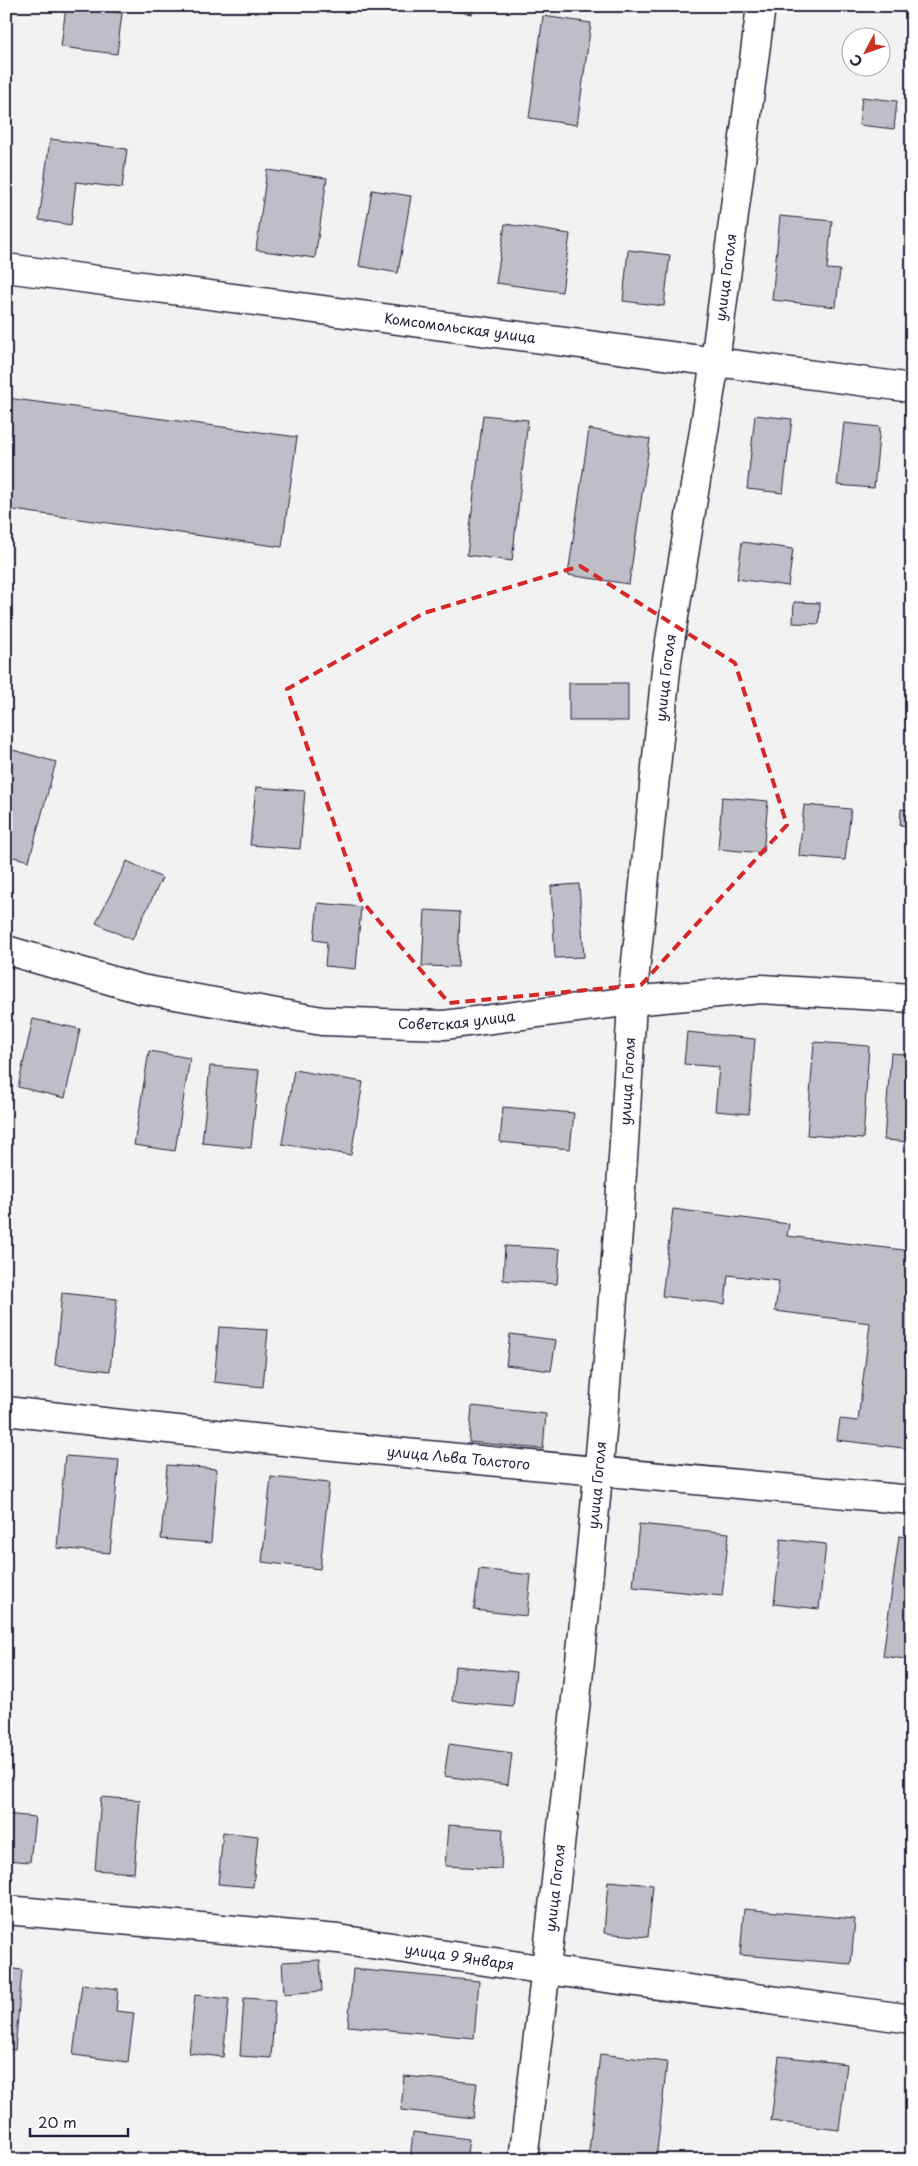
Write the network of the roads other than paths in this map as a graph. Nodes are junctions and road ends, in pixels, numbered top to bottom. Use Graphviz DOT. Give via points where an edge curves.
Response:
graph roads {
  1 [pos="761,6"];
  2 [pos="6,268"];
  3 [pos="715,362"];
  4 [pos="912,388"];
  5 [pos="6,950"];
  6 [pos="912,998"];
  7 [pos="632,1001"];
  8 [pos="6,1411"];
  9 [pos="599,1472"];
  10 [pos="912,1500"];
  11 [pos="6,1910"];
  12 [pos="546,1970"];
  13 [pos="912,2019"];
  14 [pos="523,2160"];
  1 -- 3 [label="street, улица Гоголя"];
  2 -- 3 [label="street, Комсомольская улица"];
  3 -- 4 [label="street, Комсомольская улица"];
  3 -- 7 [label="street, улица Гоголя" via="667,660"];
  5 -- 7 [label="street, Советская улица" via="141,989 322,1020 444,1025"];
  6 -- 7 [label="street, Советская улица" via="761,988"];
  7 -- 9 [label="street, улица Гоголя" via="626,1127"];
  8 -- 9 [label="street, улица Льва Толстого"];
  9 -- 10 [label="street, улица Льва Толстого"];
  9 -- 12 [label="street, улица Гоголя"];
  11 -- 12 [label="street, улица 9 Января" via="338,1939"];
  12 -- 13 [label="street, улица 9 Января"];
  12 -- 14 [label="street, улица Гоголя"];
}
